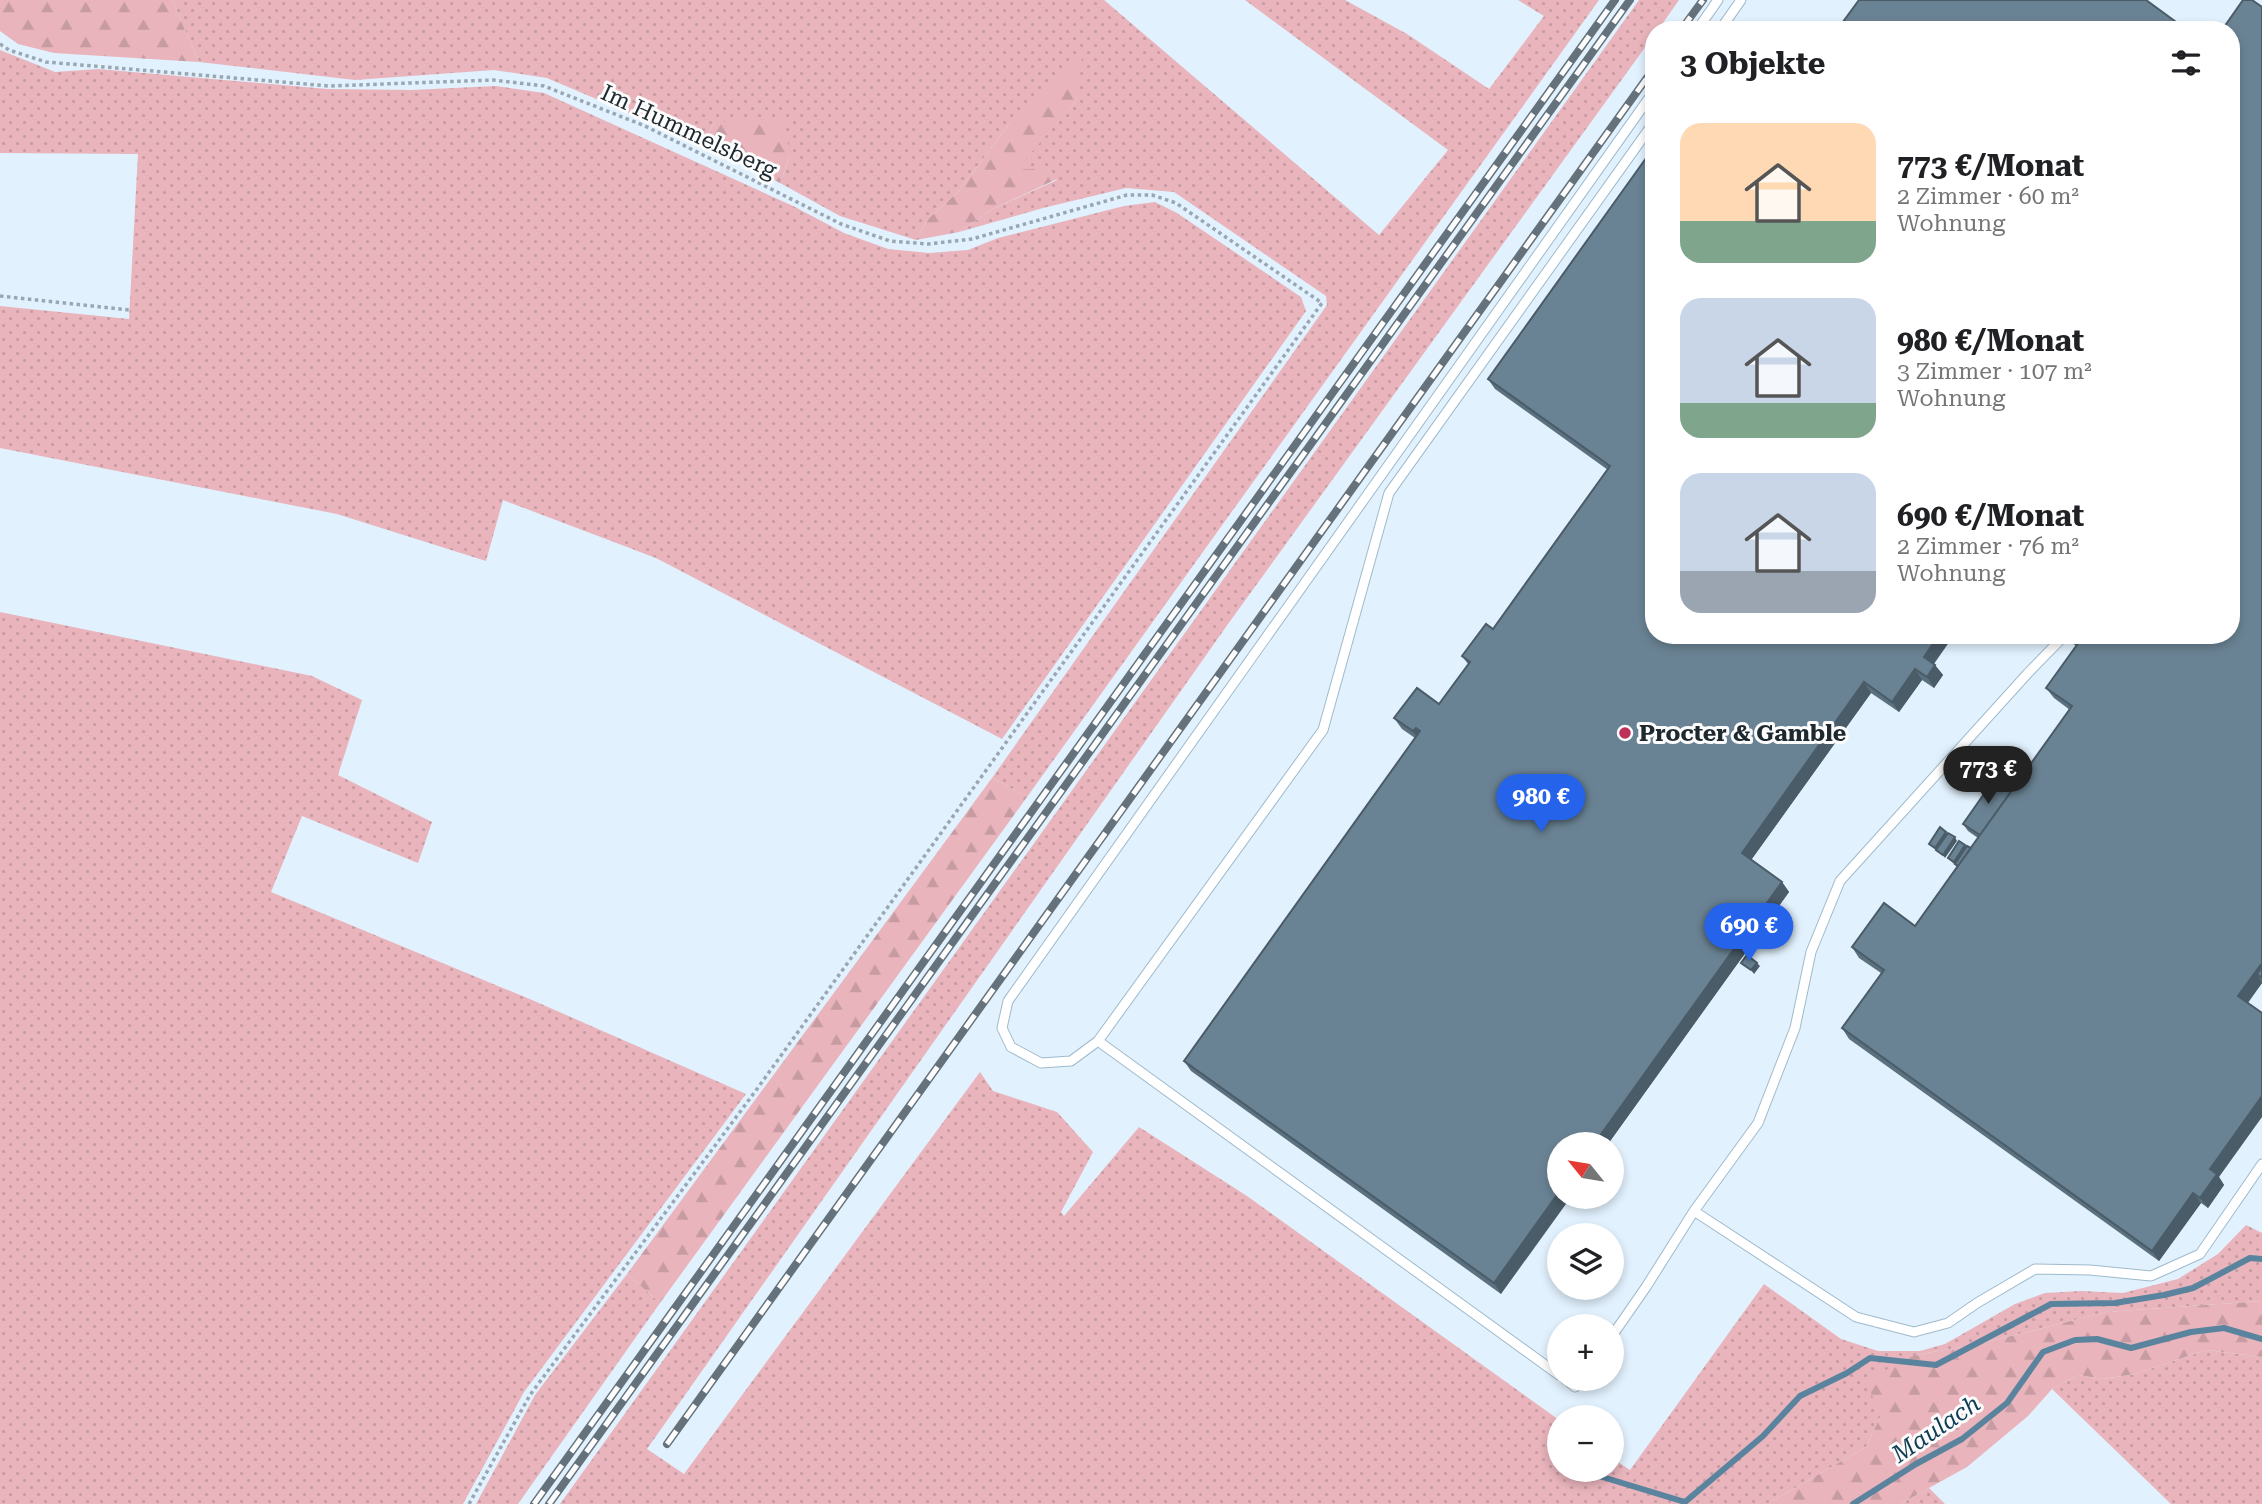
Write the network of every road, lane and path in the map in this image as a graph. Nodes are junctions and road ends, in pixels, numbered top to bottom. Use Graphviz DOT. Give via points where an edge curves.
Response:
graph roads {
  1 [pos="1718,0"];
  2 [pos="1741,0"];
  3 [pos="1703,21"];
  4 [pos="1726,21"];
  5 [pos="0,44"];
  6 [pos="1645,104"];
  7 [pos="1645,135"];
  8 [pos="0,296"];
  9 [pos="128,310"];
  10 [pos="2056,644"];
  11 [pos="1098,1041"];
  12 [pos="2262,1164"];
  13 [pos="1694,1211"];
  14 [pos="1624,1319"];
  15 [pos="1547,1366"];
  16 [pos="469,1504"];
  1 -- 3 [label="lane"];
  2 -- 4 [label="lane"];
  5 -- 16 [label="path, Im Hummelsberg" via="46,62 329,86 493,80 544,86 645,126 841,224 890,241 928,244 972,239 1127,195 1152,195 1176,203 1322,303 757,1089 530,1395"];
  6 -- 11 [label="lane" via="1008,1000 1002,1028 1011,1047 1041,1063 1071,1061"];
  7 -- 11 [label="lane" via="1390,493 1323,730"];
  8 -- 9 [label="path"];
  10 -- 13 [label="lane" via="1840,881 1811,953 1795,1028 1758,1123"];
  11 -- 15 [label="lane"];
  12 -- 13 [label="lane" via="2200,1254 2151,1276 2035,1269 1948,1323 1913,1332 1856,1317"];
  13 -- 14 [label="lane"];
}
